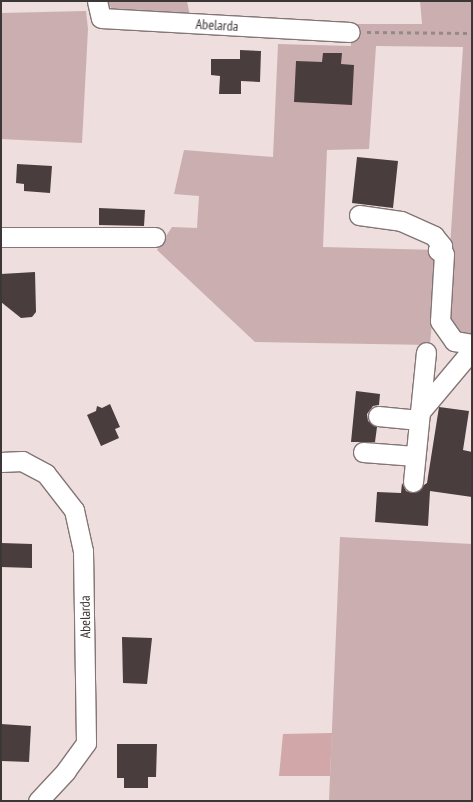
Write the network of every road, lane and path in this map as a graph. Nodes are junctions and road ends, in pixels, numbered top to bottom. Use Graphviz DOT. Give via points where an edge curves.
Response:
graph roads {
  1 [pos="97,1"];
  2 [pos="350,32"];
  3 [pos="472,33"];
  4 [pos="359,215"];
  5 [pos="1,237"];
  6 [pos="154,237"];
  7 [pos="472,344"];
  8 [pos="472,350"];
  9 [pos="426,352"];
  10 [pos="378,416"];
  11 [pos="420,416"];
  12 [pos="363,452"];
  13 [pos="416,456"];
  14 [pos="1,462"];
  15 [pos="413,482"];
  16 [pos="38,801"];
  1 -- 2 [label="street, Abelarda" via="101,18"];
  2 -- 3 [label="path"];
  4 -- 7 [label="street" via="402,221 434,236 442,246 438,250 444,254 440,321 454,341"];
  5 -- 6 [label="street"];
  8 -- 11 [label="street"];
  9 -- 11 [label="street"];
  10 -- 11 [label="street"];
  11 -- 13 [label="street"];
  12 -- 13 [label="street"];
  13 -- 15 [label="street"];
  14 -- 16 [label="street, Abelarda" via="22,461 46,474 74,510 84,551 86,743"];
}
